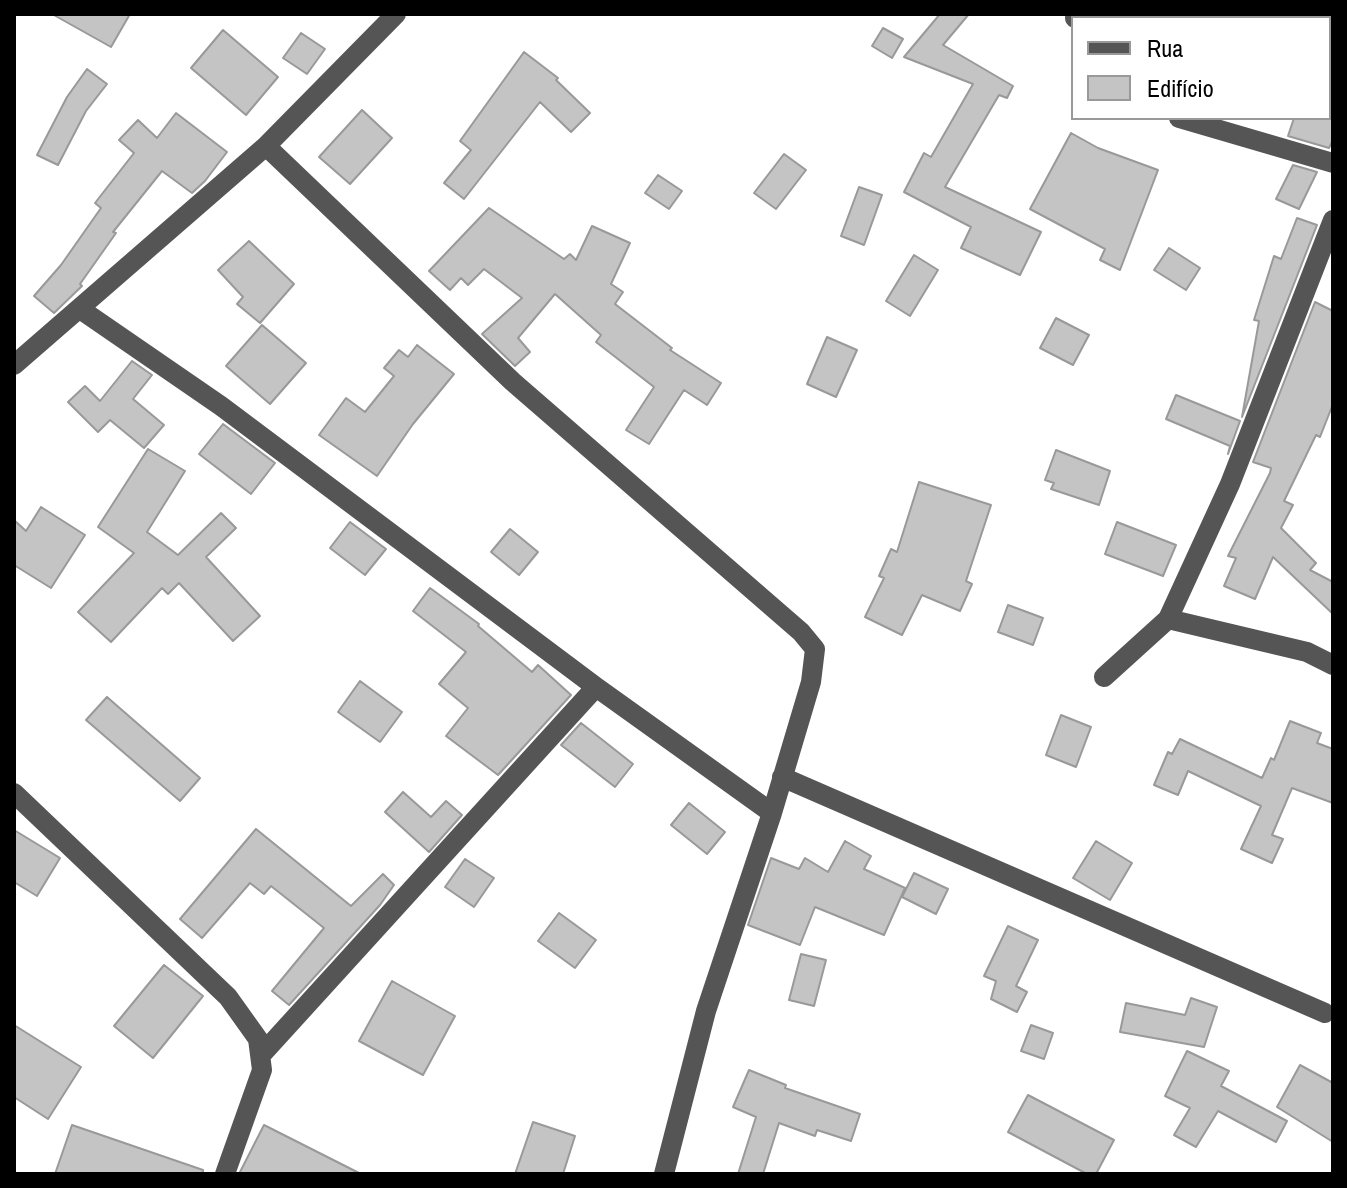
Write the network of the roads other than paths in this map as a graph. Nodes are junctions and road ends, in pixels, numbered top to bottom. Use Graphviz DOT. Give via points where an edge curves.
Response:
graph roads {
  1 [pos="396,14"];
  2 [pos="1186,120"];
  3 [pos="266,146"];
  4 [pos="1333,163"];
  5 [pos="1333,220"];
  6 [pos="80,309"];
  7 [pos="14,365"];
  8 [pos="1168,619"];
  9 [pos="1333,665"];
  10 [pos="1104,677"];
  11 [pos="596,687"];
  12 [pos="782,777"];
  13 [pos="14,793"];
  14 [pos="772,813"];
  15 [pos="1325,1013"];
  16 [pos="262,1054"];
  17 [pos="225,1174"];
  18 [pos="664,1174"];
  1 -- 3 [label="street"];
  2 -- 4 [label="street"];
  3 -- 6 [label="street"];
  3 -- 12 [label="street" via="513,382 810,641 815,660"];
  5 -- 8 [label="street" via="1230,484"];
  6 -- 7 [label="street"];
  6 -- 11 [label="street" via="221,406"];
  8 -- 9 [label="street" via="1307,652"];
  8 -- 10 [label="street"];
  11 -- 14 [label="street"];
  11 -- 16 [label="street"];
  12 -- 14 [label="street"];
  12 -- 15 [label="street"];
  13 -- 16 [label="street" via="228,997 258,1039"];
  14 -- 18 [label="street" via="706,1011"];
  16 -- 17 [label="street" via="262,1070"];
}
